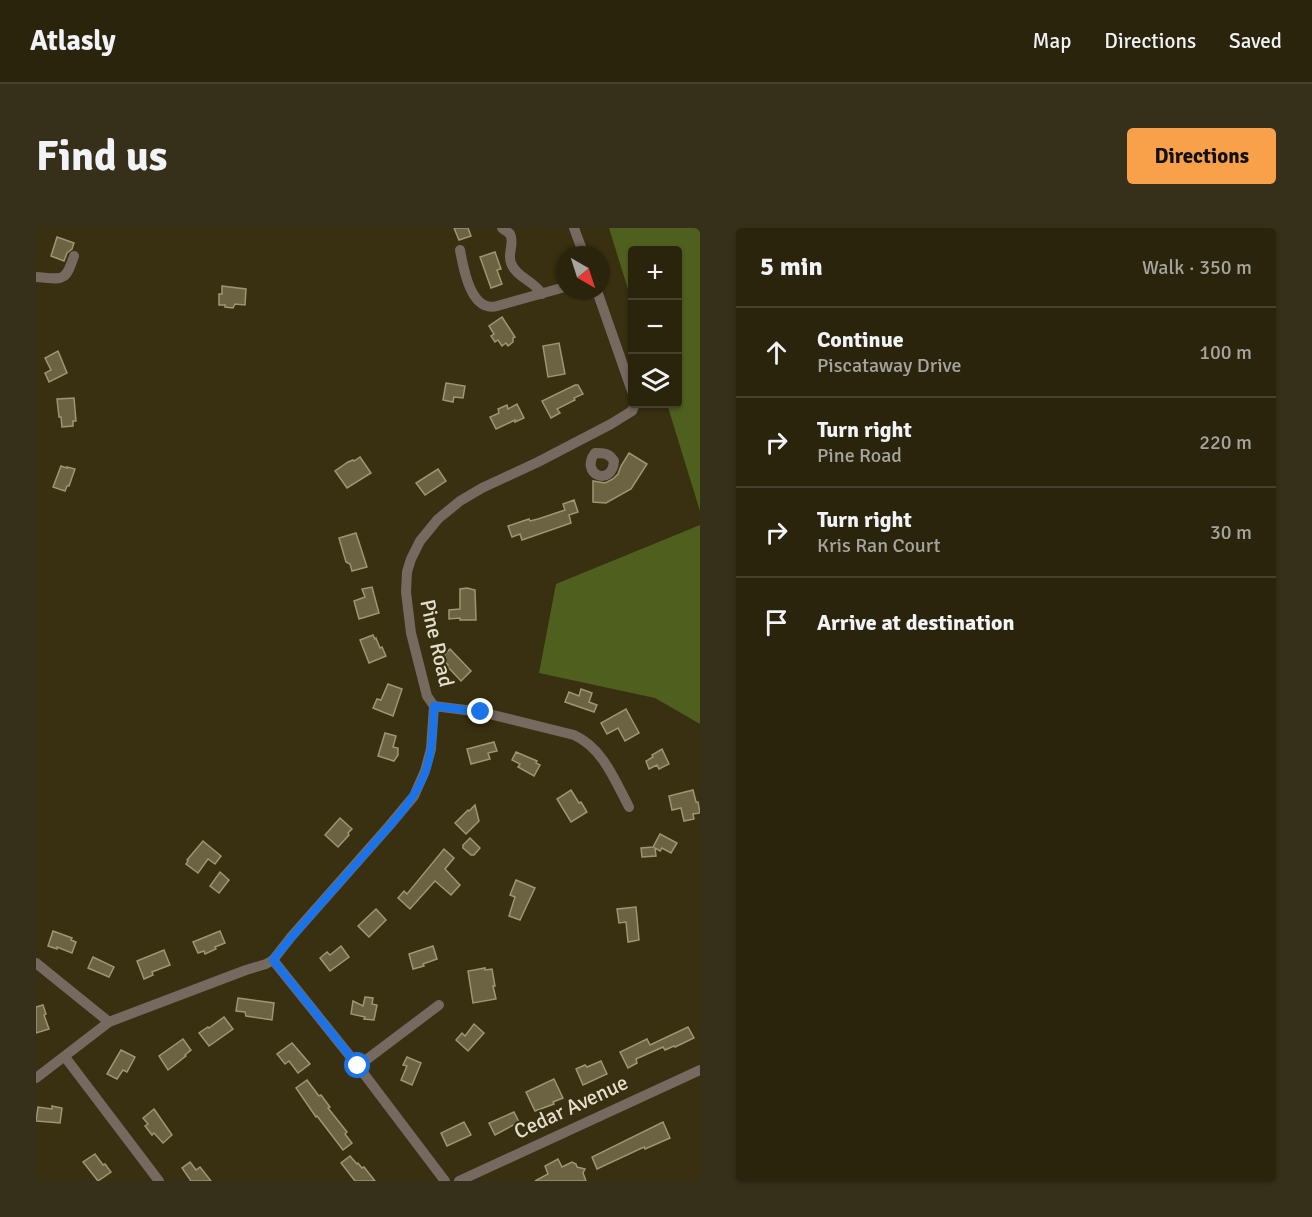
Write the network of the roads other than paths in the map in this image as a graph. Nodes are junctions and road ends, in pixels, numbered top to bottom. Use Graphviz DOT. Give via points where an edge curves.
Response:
graph roads {
  1 [pos="502,228"];
  2 [pos="574,228"];
  3 [pos="581,246"];
  4 [pos="460,250"];
  5 [pos="74,255"];
  6 [pos="36,277"];
  7 [pos="556,290"];
  8 [pos="542,294"];
  9 [pos="600,300"];
  10 [pos="628,377"];
  11 [pos="633,408"];
  12 [pos="588,436"];
  13 [pos="595,453"];
  14 [pos="434,706"];
  15 [pos="629,807"];
  16 [pos="273,960"];
  17 [pos="36,963"];
  18 [pos="439,1005"];
  19 [pos="109,1022"];
  20 [pos="65,1057"];
  21 [pos="358,1066"];
  22 [pos="700,1070"];
  23 [pos="36,1078"];
  24 [pos="159,1181"];
  25 [pos="445,1181"];
  26 [pos="459,1181"];
  1 -- 8 [label="street" via="512,241 509,256 513,267"];
  2 -- 3 [label="street"];
  4 -- 8 [label="street" via="469,286 483,304 497,306"];
  5 -- 6 [label="street" via="65,276"];
  7 -- 8 [label="street"];
  9 -- 10 [label="street"];
  11 -- 12 [label="street, Pine Road"];
  12 -- 13 [label="street"];
  12 -- 14 [label="street, Pine Road" via="460,501 428,530 415,550 407,572 407,606 427,696"];
  14 -- 15 [label="street" via="481,712 584,739 601,757"];
  14 -- 16 [label="street, Pine Road" via="431,749 414,796"];
  16 -- 19 [label="street"];
  16 -- 21 [label="street"];
  17 -- 19 [label="street"];
  18 -- 21 [label="street"];
  19 -- 20 [label="street"];
  20 -- 23 [label="street"];
  20 -- 24 [label="street"];
  21 -- 25 [label="street"];
  22 -- 26 [label="street, Cedar Avenue"];
}
